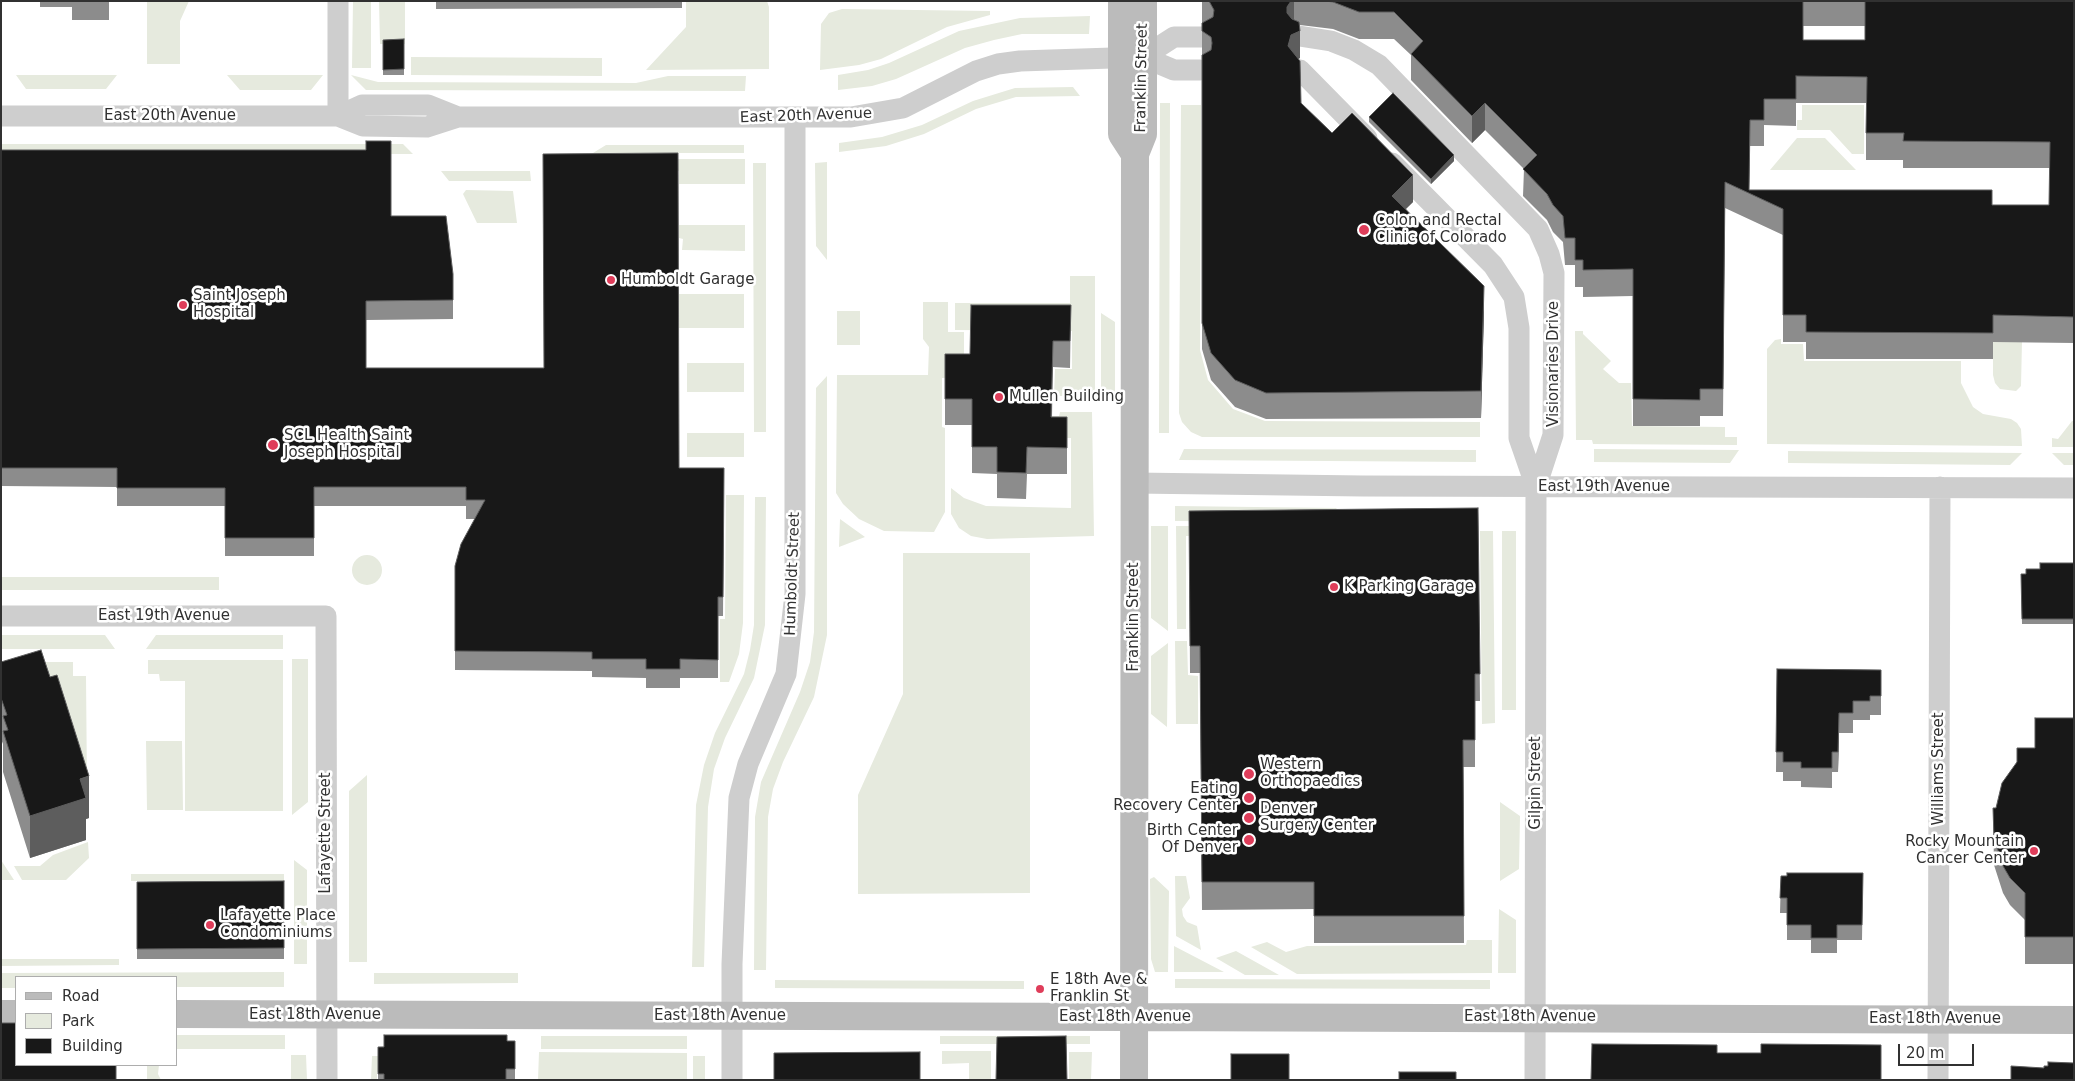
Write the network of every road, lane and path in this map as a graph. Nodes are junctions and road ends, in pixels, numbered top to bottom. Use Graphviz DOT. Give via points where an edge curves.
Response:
graph roads {
  1 [pos="338,1"];
  2 [pos="1122,1"];
  3 [pos="1143,1"];
  4 [pos="1202,36"];
  5 [pos="1299,36"];
  6 [pos="1132,57"];
  7 [pos="1200,70"];
  8 [pos="1300,70"];
  9 [pos="1,116"];
  10 [pos="338,116"];
  11 [pos="795,119"];
  12 [pos="1134,483"];
  13 [pos="1536,487"];
  14 [pos="1940,487"];
  15 [pos="2074,488"];
  16 [pos="1,616"];
  17 [pos="326,616"];
  18 [pos="1,1014"];
  19 [pos="15,1014"];
  20 [pos="178,1014"];
  21 [pos="327,1014"];
  22 [pos="732,1016"];
  23 [pos="1134,1016"];
  24 [pos="1535,1017"];
  25 [pos="1938,1019"];
  26 [pos="2074,1020"];
  27 [pos="327,1080"];
  28 [pos="732,1080"];
  29 [pos="1134,1080"];
  30 [pos="1535,1080"];
  31 [pos="1938,1080"];
  1 -- 10 [label="street"];
  2 -- 6 [label="main road, Franklin Street"];
  3 -- 6 [label="main road, Franklin Street"];
  4 -- 6 [label="street" via="1174,37"];
  5 -- 13 [label="street, Visionaries Drive" via="1331,41 1379,65 1538,229 1550,254 1554,273 1553,435"];
  6 -- 7 [label="street" via="1174,70"];
  6 -- 11 [label="street, East 20th Avenue" via="998,64 976,71 903,108 851,117"];
  6 -- 12 [label="main road, Franklin Street" via="1122,134 1135,154"];
  8 -- 13 [label="street" via="1490,262 1514,297 1519,328 1519,438"];
  9 -- 10 [label="street, East 20th Avenue"];
  10 -- 11 [label="street, East 20th Avenue" via="363,126 427,127 458,117"];
  11 -- 22 [label="street, Humboldt Street" via="795,594 786,674 748,764 739,798"];
  12 -- 13 [label="street, East 19th Avenue"];
  12 -- 23 [label="main road, Franklin Street"];
  13 -- 14 [label="street, East 19th Avenue"];
  13 -- 24 [label="street, Gilpin Street"];
  14 -- 15 [label="street, East 19th Avenue"];
  14 -- 25 [label="street, Williams Street"];
  16 -- 17 [label="street, East 19th Avenue"];
  17 -- 21 [label="street, Lafayette Street"];
  18 -- 19 [label="main road"];
  20 -- 21 [label="main road, East 18th Avenue"];
  21 -- 22 [label="main road, East 18th Avenue"];
  21 -- 27 [label="street, Lafayette Street"];
  22 -- 23 [label="main road, East 18th Avenue"];
  22 -- 28 [label="street, Humboldt Street"];
  23 -- 24 [label="main road, East 18th Avenue"];
  23 -- 29 [label="main road, Franklin Street"];
  24 -- 25 [label="main road, East 18th Avenue"];
  24 -- 30 [label="street, Gilpin Street"];
  25 -- 26 [label="main road, East 18th Avenue"];
  25 -- 31 [label="street, Williams Street"];
}
